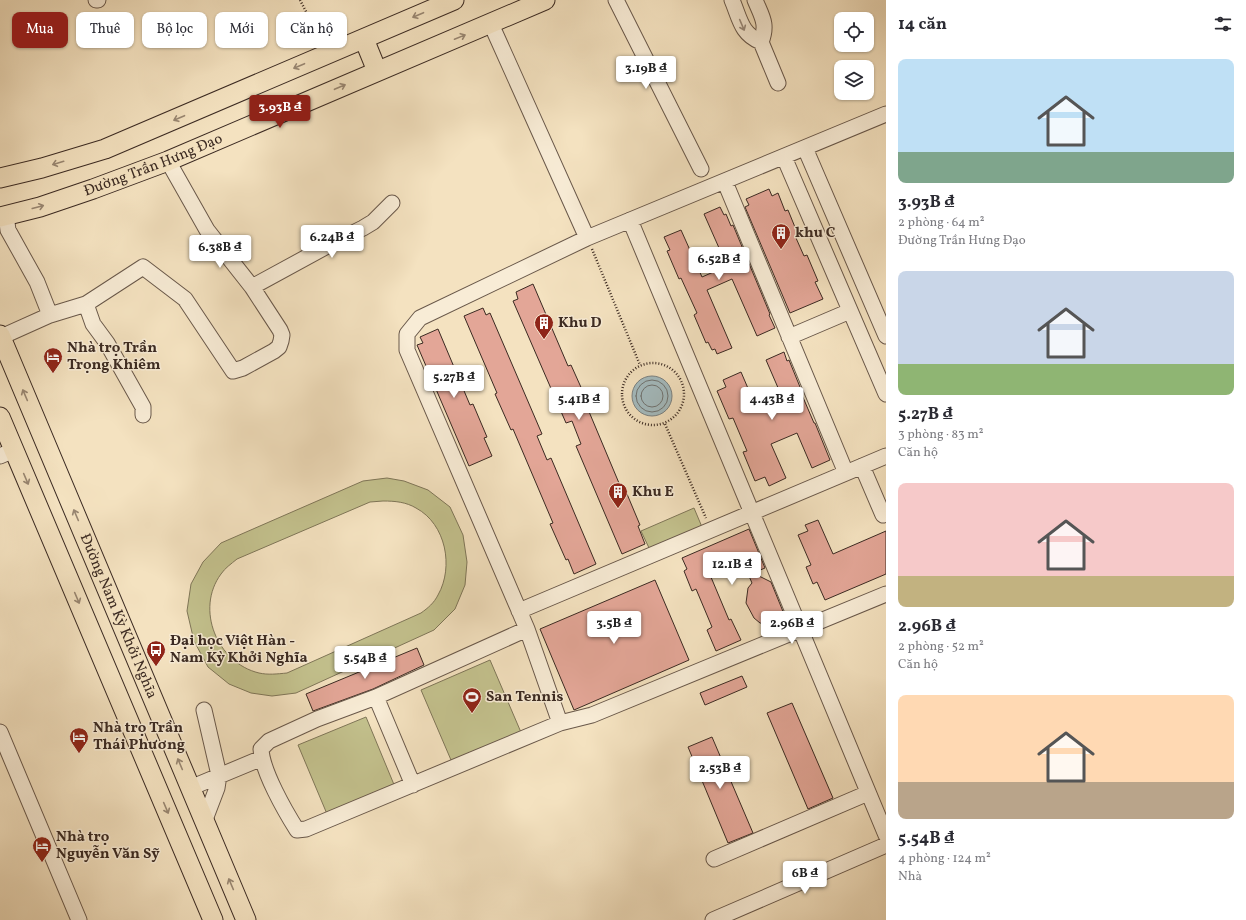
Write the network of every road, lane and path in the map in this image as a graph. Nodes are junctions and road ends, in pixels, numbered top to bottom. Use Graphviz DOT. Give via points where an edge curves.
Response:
graph roads {
  1 [pos="300,0"];
  2 [pos="454,0"];
  3 [pos="545,0"];
  4 [pos="616,0"];
  5 [pos="732,0"];
  6 [pos="755,0"];
  7 [pos="306,12"];
  8 [pos="491,24"];
  9 [pos="364,39"];
  10 [pos="761,42"];
  11 [pos="377,71"];
  12 [pos="778,83"];
  13 [pos="886,114"];
  14 [pos="805,148"];
  15 [pos="784,157"];
  16 [pos="168,161"];
  17 [pos="700,169"];
  18 [pos="0,178"];
  19 [pos="725,182"];
  20 [pos="392,203"];
  21 [pos="3,216"];
  22 [pos="630,220"];
  23 [pos="587,238"];
  24 [pos="252,287"];
  25 [pos="86,304"];
  26 [pos="850,311"];
  27 [pos="50,316"];
  28 [pos="0,336"];
  29 [pos="886,336"];
  30 [pos="789,337"];
  31 [pos="640,365"];
  32 [pos="886,394"];
  33 [pos="143,415"];
  34 [pos="0,417"];
  35 [pos="665,423"];
  36 [pos="7,453"];
  37 [pos="886,456"];
  38 [pos="862,466"];
  39 [pos="846,473"];
  40 [pos="752,512"];
  41 [pos="883,515"];
  42 [pos="711,530"];
  43 [pos="886,594"];
  44 [pos="519,611"];
  45 [pos="527,629"];
  46 [pos="800,629"];
  47 [pos="376,697"];
  48 [pos="204,710"];
  49 [pos="560,723"];
  50 [pos="0,732"];
  51 [pos="262,758"];
  52 [pos="219,776"];
  53 [pos="413,785"];
  54 [pos="190,788"];
  55 [pos="868,793"];
  56 [pos="204,822"];
  57 [pos="886,835"];
  58 [pos="886,845"];
  59 [pos="714,859"];
  60 [pos="79,920"];
  61 [pos="213,920"];
  62 [pos="246,920"];
  63 [pos="714,920"];
  1 -- 7 [label="path"];
  2 -- 9 [label="main road, one-way"];
  3 -- 8 [label="main road, Đường Trần Hưng Đạo"];
  4 -- 17 [label="street"];
  5 -- 10 [label="street, one-way" via="745,32"];
  6 -- 10 [label="street" via="765,24"];
  11 -- 8 [label="main road, Đường Trần Hưng Đạo, one-way"];
  8 -- 23 [label="street"];
  9 -- 11 [label="main road"];
  9 -- 18 [label="main road, one-way" via="105,149"];
  10 -- 12 [label="street"];
  16 -- 11 [label="main road, Đường Trần Hưng Đạo, one-way"];
  13 -- 14 [label="street"];
  14 -- 15 [label="street"];
  14 -- 29 [label="street"];
  15 -- 19 [label="street"];
  15 -- 26 [label="street"];
  21 -- 16 [label="main road, Đường Trần Hưng Đạo, one-way" via="40,207"];
  16 -- 24 [label="street" via="208,230"];
  19 -- 22 [label="street"];
  19 -- 30 [label="street"];
  20 -- 24 [label="street" via="363,228"];
  21 -- 27 [label="street" via="37,282"];
  22 -- 23 [label="street"];
  22 -- 40 [label="street"];
  23 -- 31 [label="path"];
  23 -- 44 [label="street" via="420,318 407,334 407,350"];
  24 -- 25 [label="street" via="280,330 282,341 274,351 233,371 185,299 143,267"];
  25 -- 27 [label="street"];
  25 -- 33 [label="street" via="93,324 107,343 143,407"];
  26 -- 30 [label="street"];
  26 -- 32 [label="street"];
  27 -- 28 [label="street"];
  54 -- 28 [label="main road, Đường Nam Kỳ Khởi Nghĩa, one-way"];
  30 -- 39 [label="street"];
  31 -- 35 [label="path" via="632,370 622,387 624,407 629,415 646,425 656,426"];
  31 -- 35 [label="path" via="649,362 669,367 682,382 684,401 674,418"];
  34 -- 36 [label="main road, Đường Nam Kỳ Khởi Nghĩa"];
  35 -- 42 [label="path"];
  36 -- 61 [label="main road, Đường Nam Kỳ Khởi Nghĩa, one-way"];
  37 -- 38 [label="street"];
  38 -- 39 [label="street"];
  38 -- 41 [label="street"];
  39 -- 40 [label="street"];
  40 -- 42 [label="street"];
  40 -- 46 [label="street"];
  42 -- 44 [label="street"];
  43 -- 46 [label="street"];
  44 -- 45 [label="street"];
  45 -- 47 [label="street"];
  45 -- 49 [label="street"];
  46 -- 49 [label="street" via="592,715"];
  46 -- 55 [label="street"];
  47 -- 51 [label="street" via="317,719 269,741 261,749"];
  47 -- 53 [label="street"];
  48 -- 52 [label="street"];
  49 -- 53 [label="street"];
  50 -- 60 [label="street"];
  51 -- 52 [label="street"];
  51 -- 53 [label="street" via="282,807 297,830 306,829"];
  52 -- 54 [label="street"];
  52 -- 56 [label="street"];
  54 -- 56 [label="main road, Đường Nam Kỳ Khởi Nghĩa"];
  55 -- 57 [label="street"];
  55 -- 59 [label="street"];
  62 -- 56 [label="main road, Đường Nam Kỳ Khởi Nghĩa, one-way"];
  58 -- 63 [label="street"];
}
